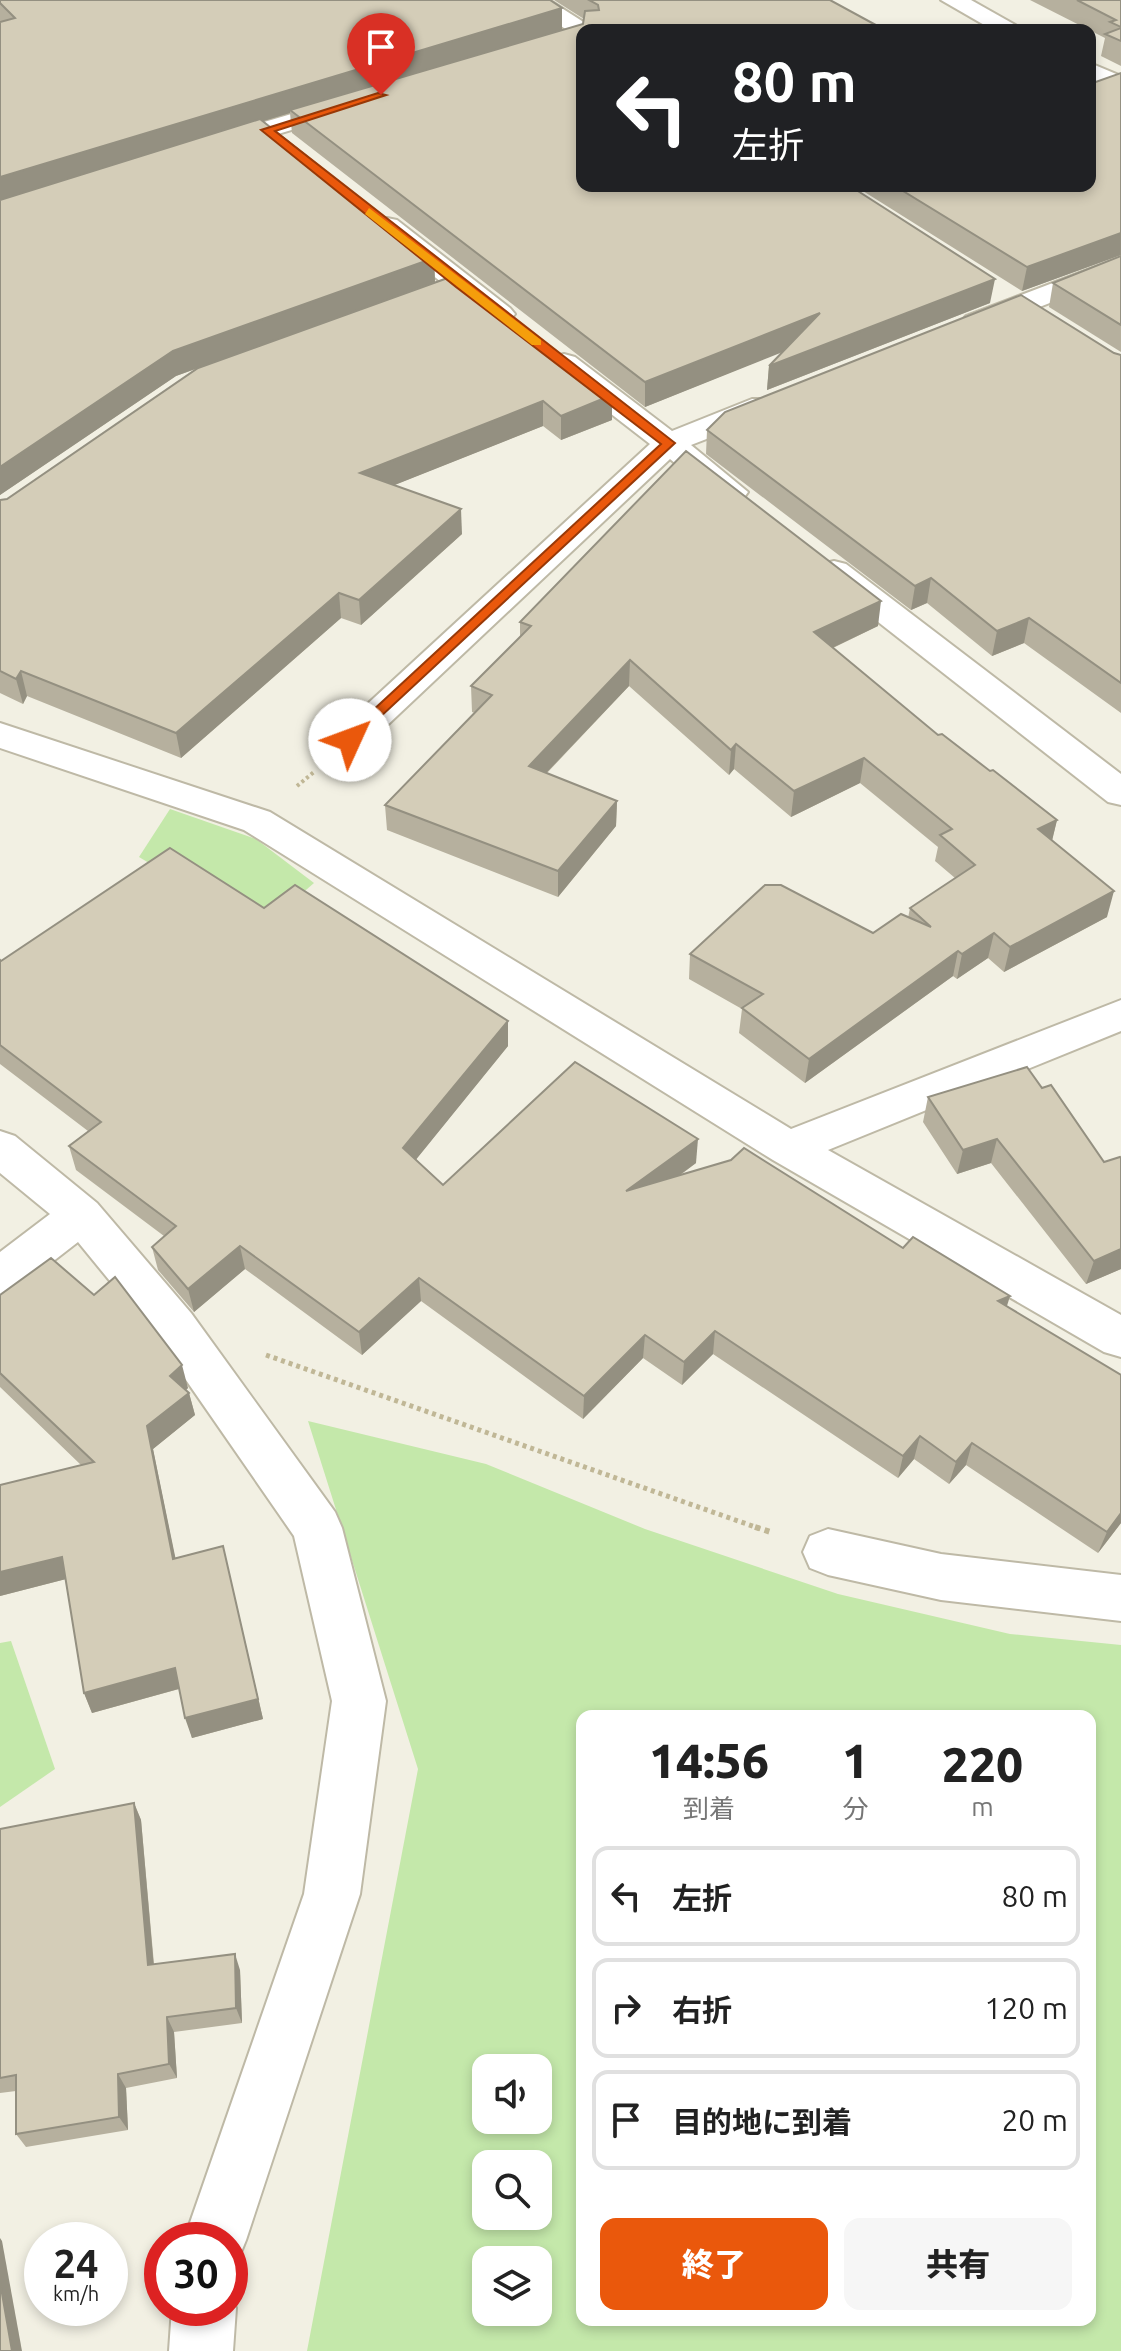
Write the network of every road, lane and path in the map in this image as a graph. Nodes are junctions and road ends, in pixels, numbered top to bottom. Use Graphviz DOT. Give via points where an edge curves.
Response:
graph roads {
  1 [pos="532,0"];
  2 [pos="953,0"];
  3 [pos="1000,24"];
  4 [pos="576,28"];
  5 [pos="576,35"];
  6 [pos="552,44"];
  7 [pos="1096,73"];
  8 [pos="1121,86"];
  9 [pos="372,98"];
  10 [pos="190,153"];
  11 [pos="364,207"];
  12 [pos="1121,265"];
  13 [pos="991,289"];
  14 [pos="1018,306"];
  15 [pos="1044,322"];
  16 [pos="945,334"];
  17 [pos="785,397"];
  18 [pos="669,443"];
  19 [pos="757,511"];
  20 [pos="807,550"];
  21 [pos="0,735"];
  22 [pos="350,740"];
  23 [pos="1121,793"];
  24 [pos="257,821"];
  25 [pos="1121,1015"];
  26 [pos="0,1148"];
  27 [pos="788,1148"];
  28 [pos="81,1215"];
  29 [pos="0,1277"];
  30 [pos="1121,1338"];
  31 [pos="189,1346"];
  32 [pos="828,1552"];
  33 [pos="1121,1598"];
  34 [pos="221,2222"];
  35 [pos="203,2326"];
  36 [pos="201,2351"];
  1 -- 4 [label="street"];
  2 -- 3 [label="street"];
  5 -- 6 [label="street"];
  7 -- 8 [label="street"];
  9 -- 10 [label="street" via="279,139"];
  11 -- 18 [label="street" via="446,290 528,336"];
  12 -- 14 [label="street"];
  13 -- 14 [label="street"];
  14 -- 15 [label="street"];
  14 -- 16 [label="street"];
  17 -- 18 [label="street"];
  18 -- 19 [label="street"];
  18 -- 22 [label="street"];
  20 -- 23 [label="street"];
  21 -- 24 [label="street"];
  22 -- 24 [label="path"];
  24 -- 27 [label="street"];
  25 -- 27 [label="street"];
  26 -- 28 [label="street"];
  27 -- 30 [label="street"];
  28 -- 29 [label="street"];
  28 -- 31 [label="street"];
  31 -- 32 [label="path" via="249,1349"];
  31 -- 34 [label="street" via="317,1528 359,1701 332,1894"];
  32 -- 33 [label="street" via="941,1577"];
  35 -- 36 [label="street"];
}
